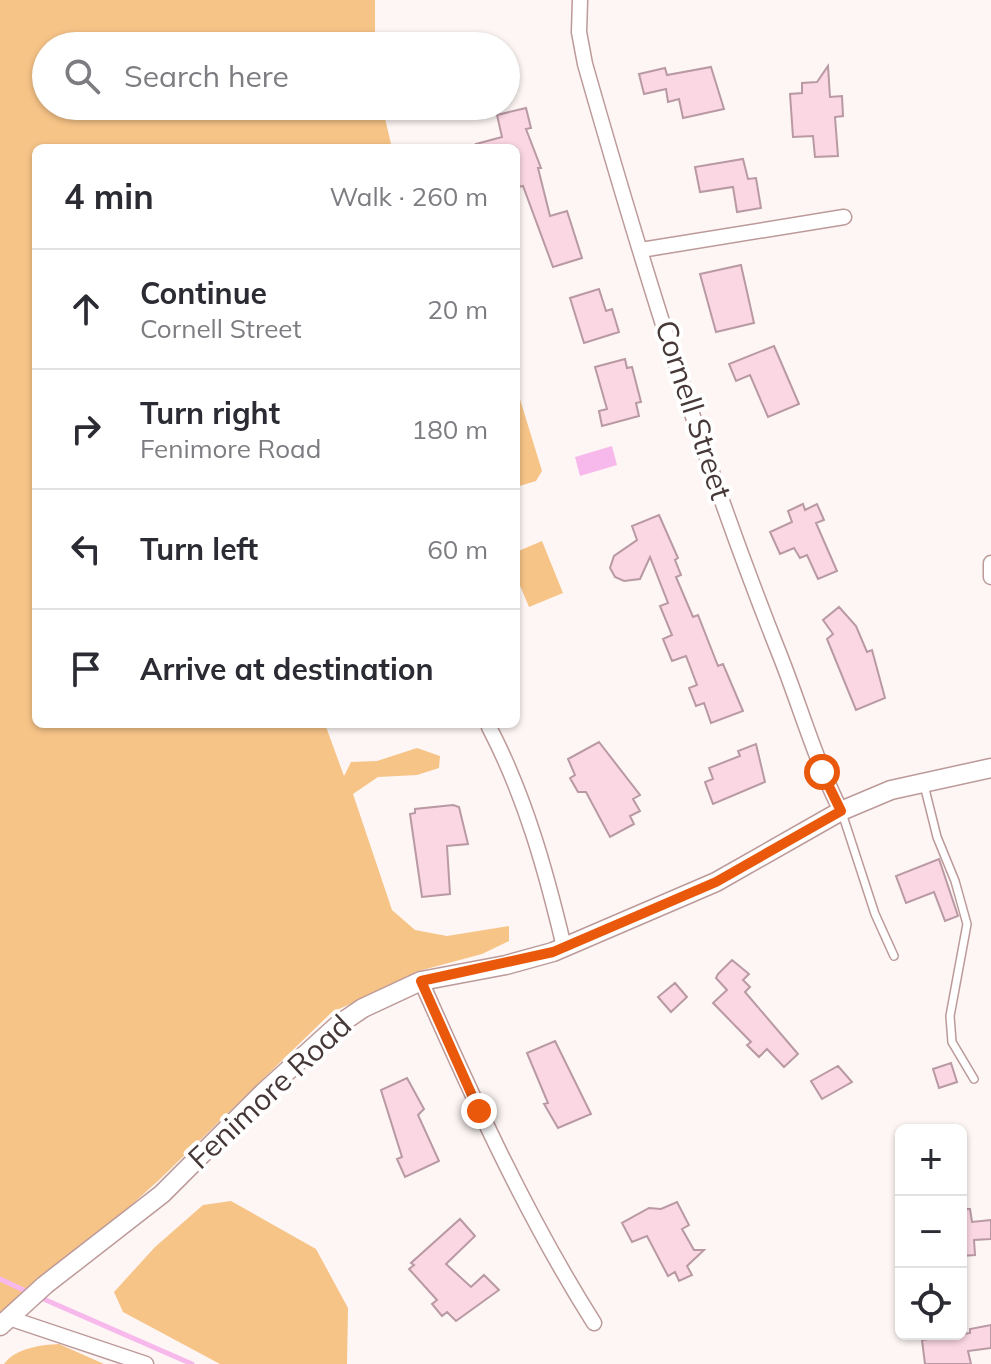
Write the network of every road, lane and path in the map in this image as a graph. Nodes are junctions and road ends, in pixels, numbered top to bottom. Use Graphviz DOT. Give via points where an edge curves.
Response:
graph roads {
  1 [pos="580,0"];
  2 [pos="844,217"];
  3 [pos="641,250"];
  4 [pos="991,563"];
  5 [pos="991,577"];
  6 [pos="490,728"];
  7 [pos="991,768"];
  8 [pos="924,783"];
  9 [pos="841,811"];
  10 [pos="564,947"];
  11 [pos="894,956"];
  12 [pos="421,981"];
  13 [pos="974,1079"];
  14 [pos="10,1318"];
  15 [pos="594,1323"];
  16 [pos="146,1364"];
  1 -- 3 [label="street, Cornell Street" via="585,64"];
  2 -- 3 [label="street"];
  3 -- 9 [label="street, Cornell Street" via="748,574"];
  4 -- 5 [label="street"];
  6 -- 10 [label="street" via="529,824"];
  7 -- 8 [label="street, Fenimore Road"];
  8 -- 9 [label="street, Fenimore Road"];
  8 -- 13 [label="lane" via="967,924 952,990 951,1029 952,1042"];
  9 -- 10 [label="street, Fenimore Road" via="716,882"];
  9 -- 11 [label="lane"];
  10 -- 12 [label="street, Fenimore Road" via="506,965"];
  12 -- 14 [label="street, Fenimore Road" via="338,1025 162,1194"];
  12 -- 15 [label="street" via="547,1249"];
  14 -- 16 [label="street"];
}
